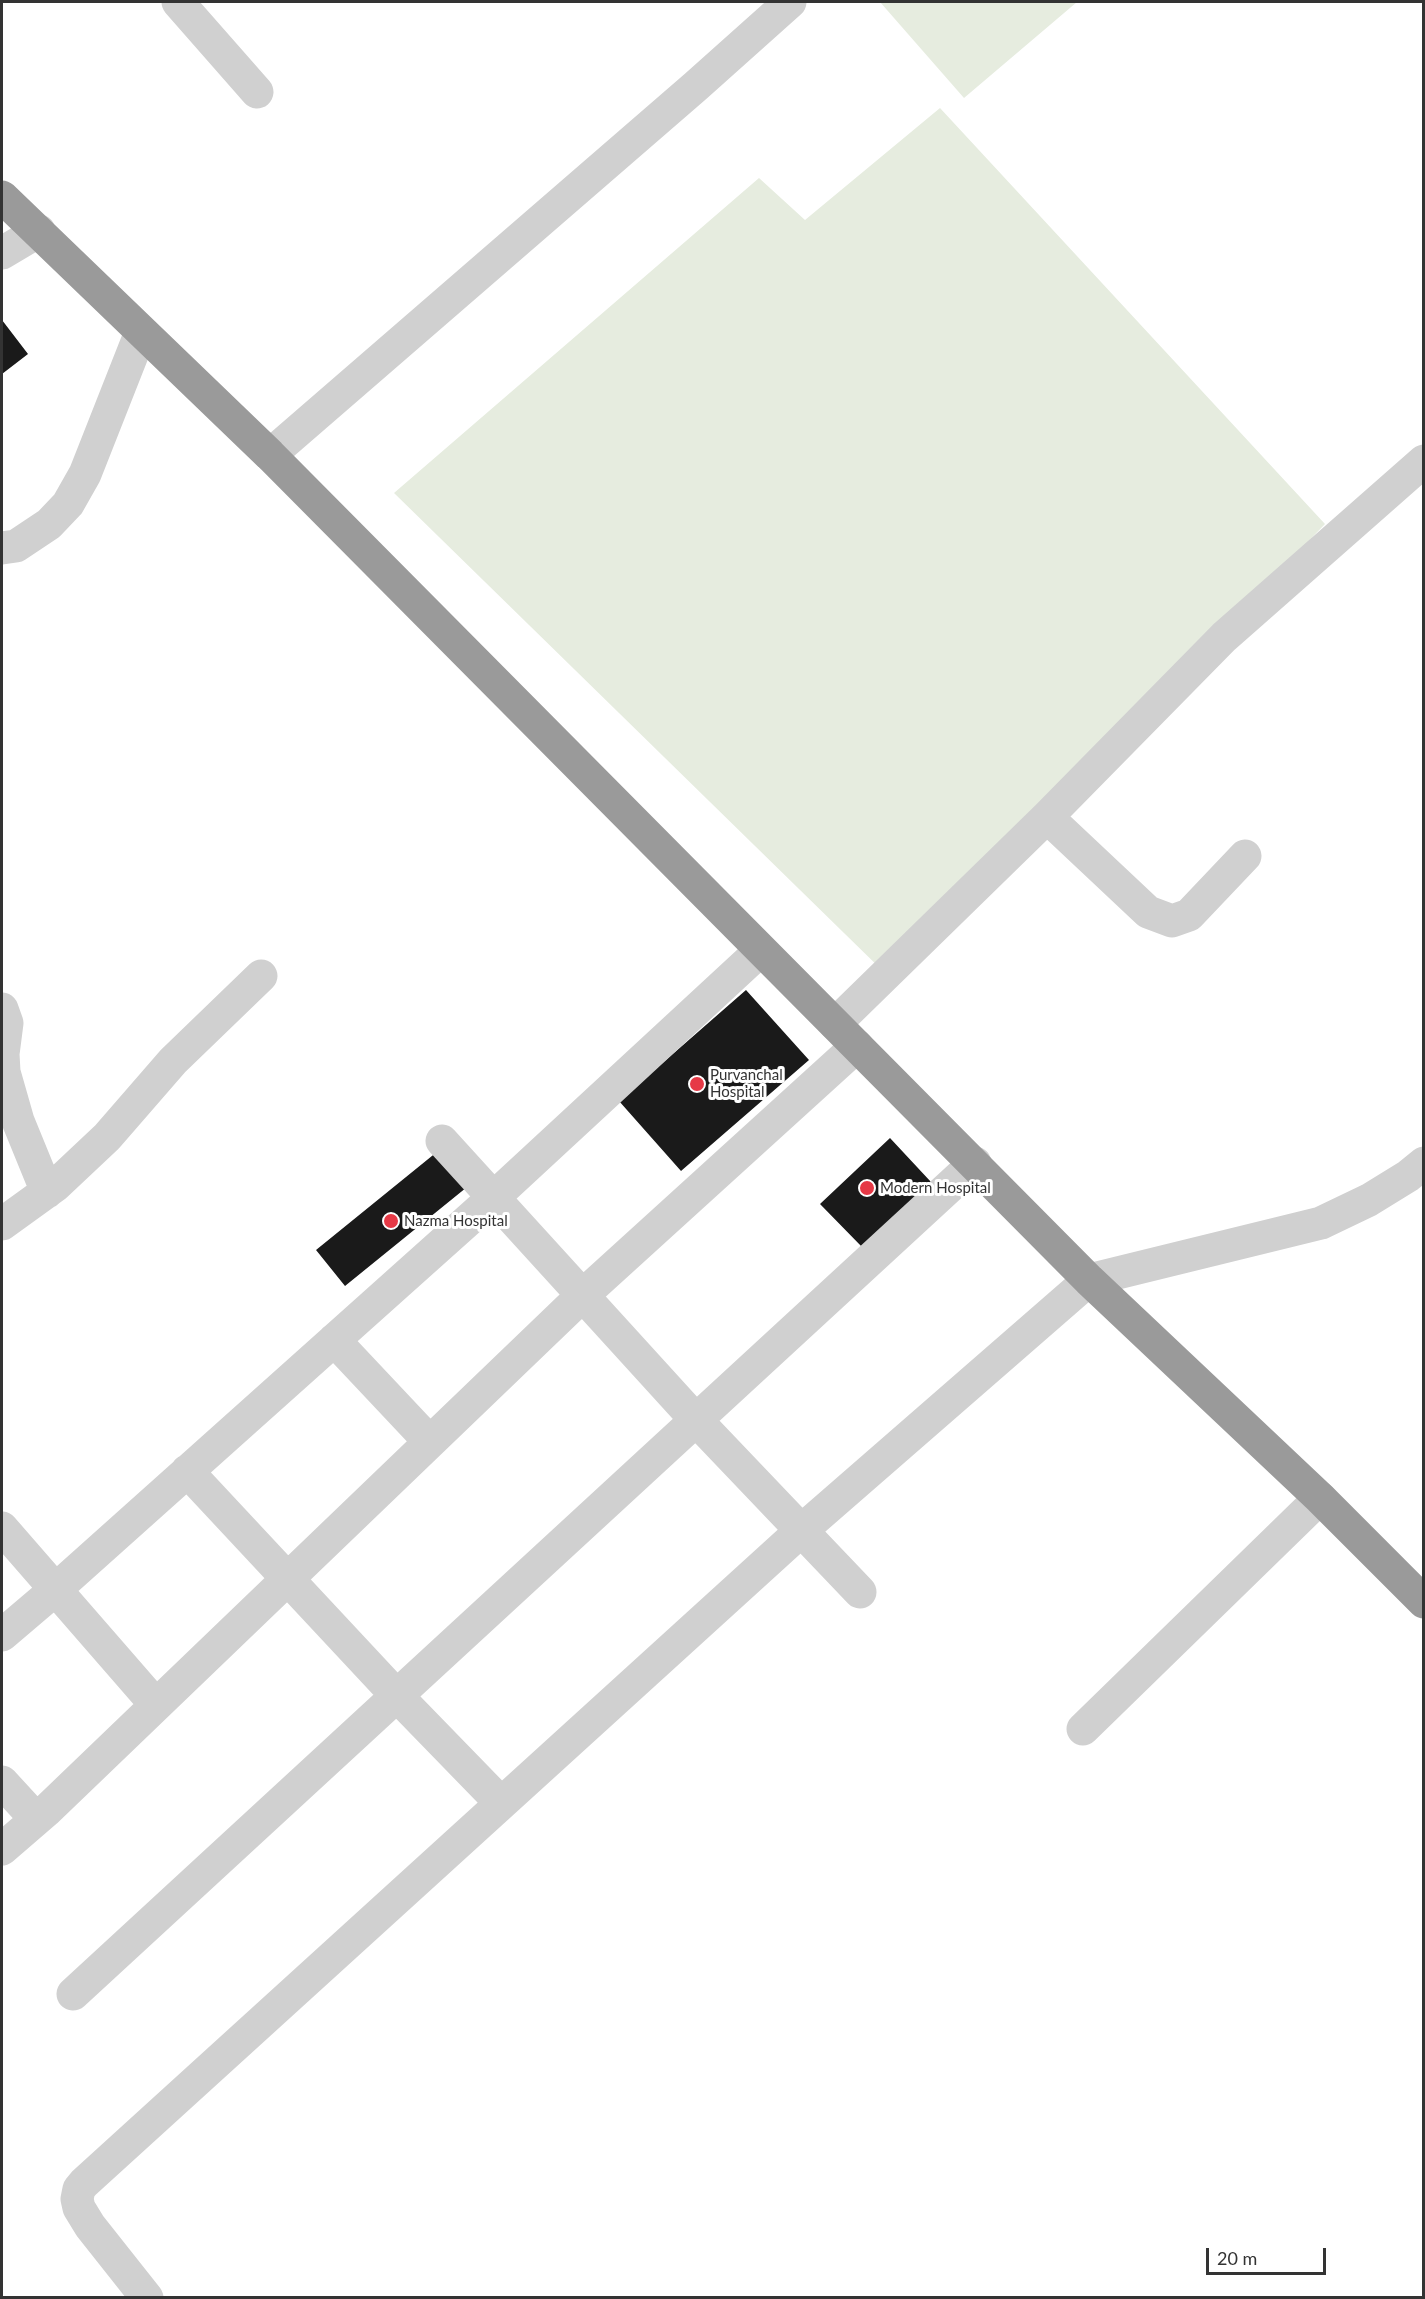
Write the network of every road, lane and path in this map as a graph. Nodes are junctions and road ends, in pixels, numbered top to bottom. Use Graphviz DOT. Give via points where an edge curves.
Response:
graph roads {
  1 [pos="178,2"];
  2 [pos="790,2"];
  3 [pos="257,92"];
  4 [pos="2,196"];
  5 [pos="39,231"];
  6 [pos="2,253"];
  7 [pos="141,332"];
  8 [pos="270,455"];
  9 [pos="1424,461"];
  10 [pos="2,548"];
  11 [pos="1047,817"];
  12 [pos="1245,856"];
  13 [pos="760,951"];
  14 [pos="261,976"];
  15 [pos="2,1009"];
  16 [pos="846,1035"];
  17 [pos="442,1141"];
  18 [pos="975,1163"];
  19 [pos="1424,1163"];
  20 [pos="46,1192"];
  21 [pos="492,1198"];
  22 [pos="2,1224"];
  23 [pos="1089,1280"];
  24 [pos="583,1294"];
  25 [pos="334,1340"];
  26 [pos="696,1420"];
  27 [pos="430,1442"];
  28 [pos="188,1471"];
  29 [pos="1320,1498"];
  30 [pos="2,1528"];
  31 [pos="802,1530"];
  32 [pos="288,1577"];
  33 [pos="56,1589"];
  34 [pos="860,1592"];
  35 [pos="1424,1602"];
  36 [pos="2,1635"];
  37 [pos="397,1696"];
  38 [pos="156,1705"];
  39 [pos="1083,1729"];
  40 [pos="2,1782"];
  41 [pos="501,1803"];
  42 [pos="36,1819"];
  43 [pos="2,1849"];
  44 [pos="73,1994"];
  45 [pos="147,2298"];
  1 -- 3 [label="street"];
  2 -- 8 [label="street"];
  4 -- 5 [label="highway"];
  5 -- 6 [label="street"];
  5 -- 7 [label="highway"];
  7 -- 8 [label="highway"];
  7 -- 10 [label="street" via="85,474 68,504 41,530 16,546"];
  8 -- 13 [label="highway"];
  9 -- 11 [label="street" via="1224,637"];
  11 -- 12 [label="street" via="1148,912 1172,921 1189,915"];
  11 -- 16 [label="street"];
  13 -- 16 [label="highway"];
  13 -- 21 [label="street"];
  14 -- 20 [label="street" via="173,1061 107,1137"];
  15 -- 20 [label="street" via="7,1023 4,1072"];
  16 -- 18 [label="highway"];
  16 -- 24 [label="street"];
  17 -- 21 [label="street"];
  18 -- 23 [label="highway"];
  18 -- 26 [label="street"];
  19 -- 23 [label="street" via="1369,1200 1321,1223"];
  20 -- 22 [label="street"];
  21 -- 24 [label="street"];
  21 -- 25 [label="street"];
  23 -- 29 [label="highway"];
  23 -- 31 [label="street"];
  24 -- 26 [label="street"];
  24 -- 27 [label="street"];
  25 -- 27 [label="street"];
  25 -- 28 [label="street"];
  26 -- 31 [label="street"];
  26 -- 37 [label="street"];
  27 -- 32 [label="street"];
  28 -- 32 [label="street"];
  28 -- 33 [label="street"];
  29 -- 35 [label="highway"];
  29 -- 39 [label="street"];
  30 -- 33 [label="street"];
  31 -- 34 [label="street"];
  31 -- 41 [label="street"];
  32 -- 37 [label="street"];
  32 -- 38 [label="street"];
  33 -- 36 [label="street"];
  33 -- 38 [label="street"];
  37 -- 41 [label="street"];
  37 -- 44 [label="street"];
  38 -- 42 [label="street"];
  40 -- 42 [label="street"];
  41 -- 45 [label="street" via="84,2182 79,2189 79,2208"];
  42 -- 43 [label="street"];
}
